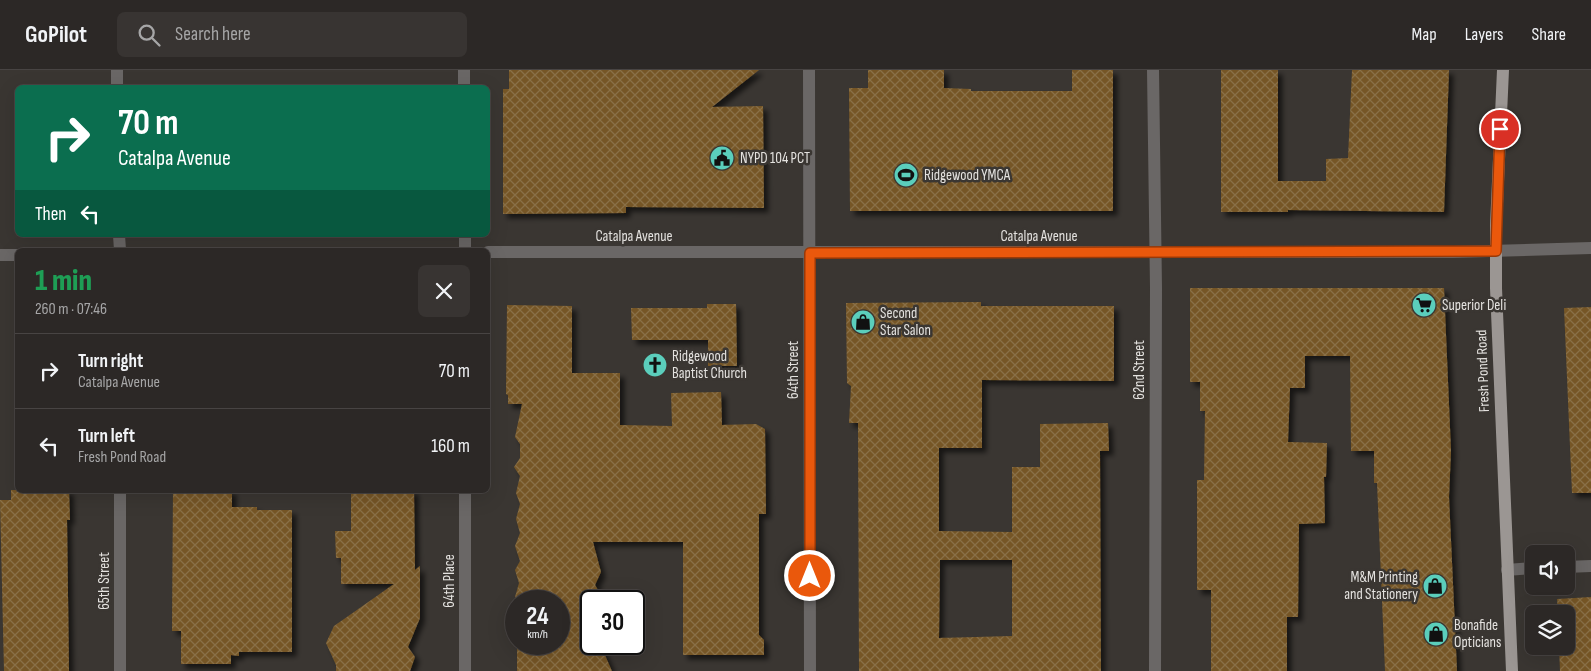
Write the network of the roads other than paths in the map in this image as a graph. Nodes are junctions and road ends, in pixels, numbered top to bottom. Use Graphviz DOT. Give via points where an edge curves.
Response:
graph roads {
  1 [pos="117,70"];
  2 [pos="464,70"];
  3 [pos="809,70"];
  4 [pos="1153,70"];
  5 [pos="1503,70"];
  6 [pos="117,85"];
  7 [pos="464,85"];
  8 [pos="1591,248"];
  9 [pos="1496,251"];
  10 [pos="490,252"];
  11 [pos="1155,252"];
  12 [pos="810,253"];
  13 [pos="0,255"];
  14 [pos="15,255"];
  15 [pos="120,493"];
  16 [pos="465,493"];
  17 [pos="1591,566"];
  18 [pos="1575,567"];
  19 [pos="1525,569"];
  20 [pos="1508,570"];
  21 [pos="120,671"];
  22 [pos="465,671"];
  23 [pos="810,671"];
  24 [pos="1155,671"];
  25 [pos="1512,671"];
  1 -- 6 [label="street"];
  2 -- 7 [label="street"];
  3 -- 12 [label="street, 64th Street"];
  4 -- 11 [label="street, 62nd Street"];
  5 -- 9 [label="main road, Fresh Pond Road"];
  8 -- 9 [label="street, Catalpa Avenue"];
  9 -- 11 [label="street, Catalpa Avenue"];
  9 -- 20 [label="main road, Fresh Pond Road"];
  10 -- 12 [label="street, Catalpa Avenue"];
  11 -- 12 [label="street, Catalpa Avenue"];
  11 -- 24 [label="street, 62nd Street"];
  12 -- 23 [label="street, 64th Street"];
  13 -- 14 [label="street"];
  15 -- 21 [label="street, 65th Street"];
  16 -- 22 [label="street, 64th Place"];
  17 -- 18 [label="street"];
  19 -- 20 [label="street"];
  20 -- 25 [label="main road, Fresh Pond Road"];
}
